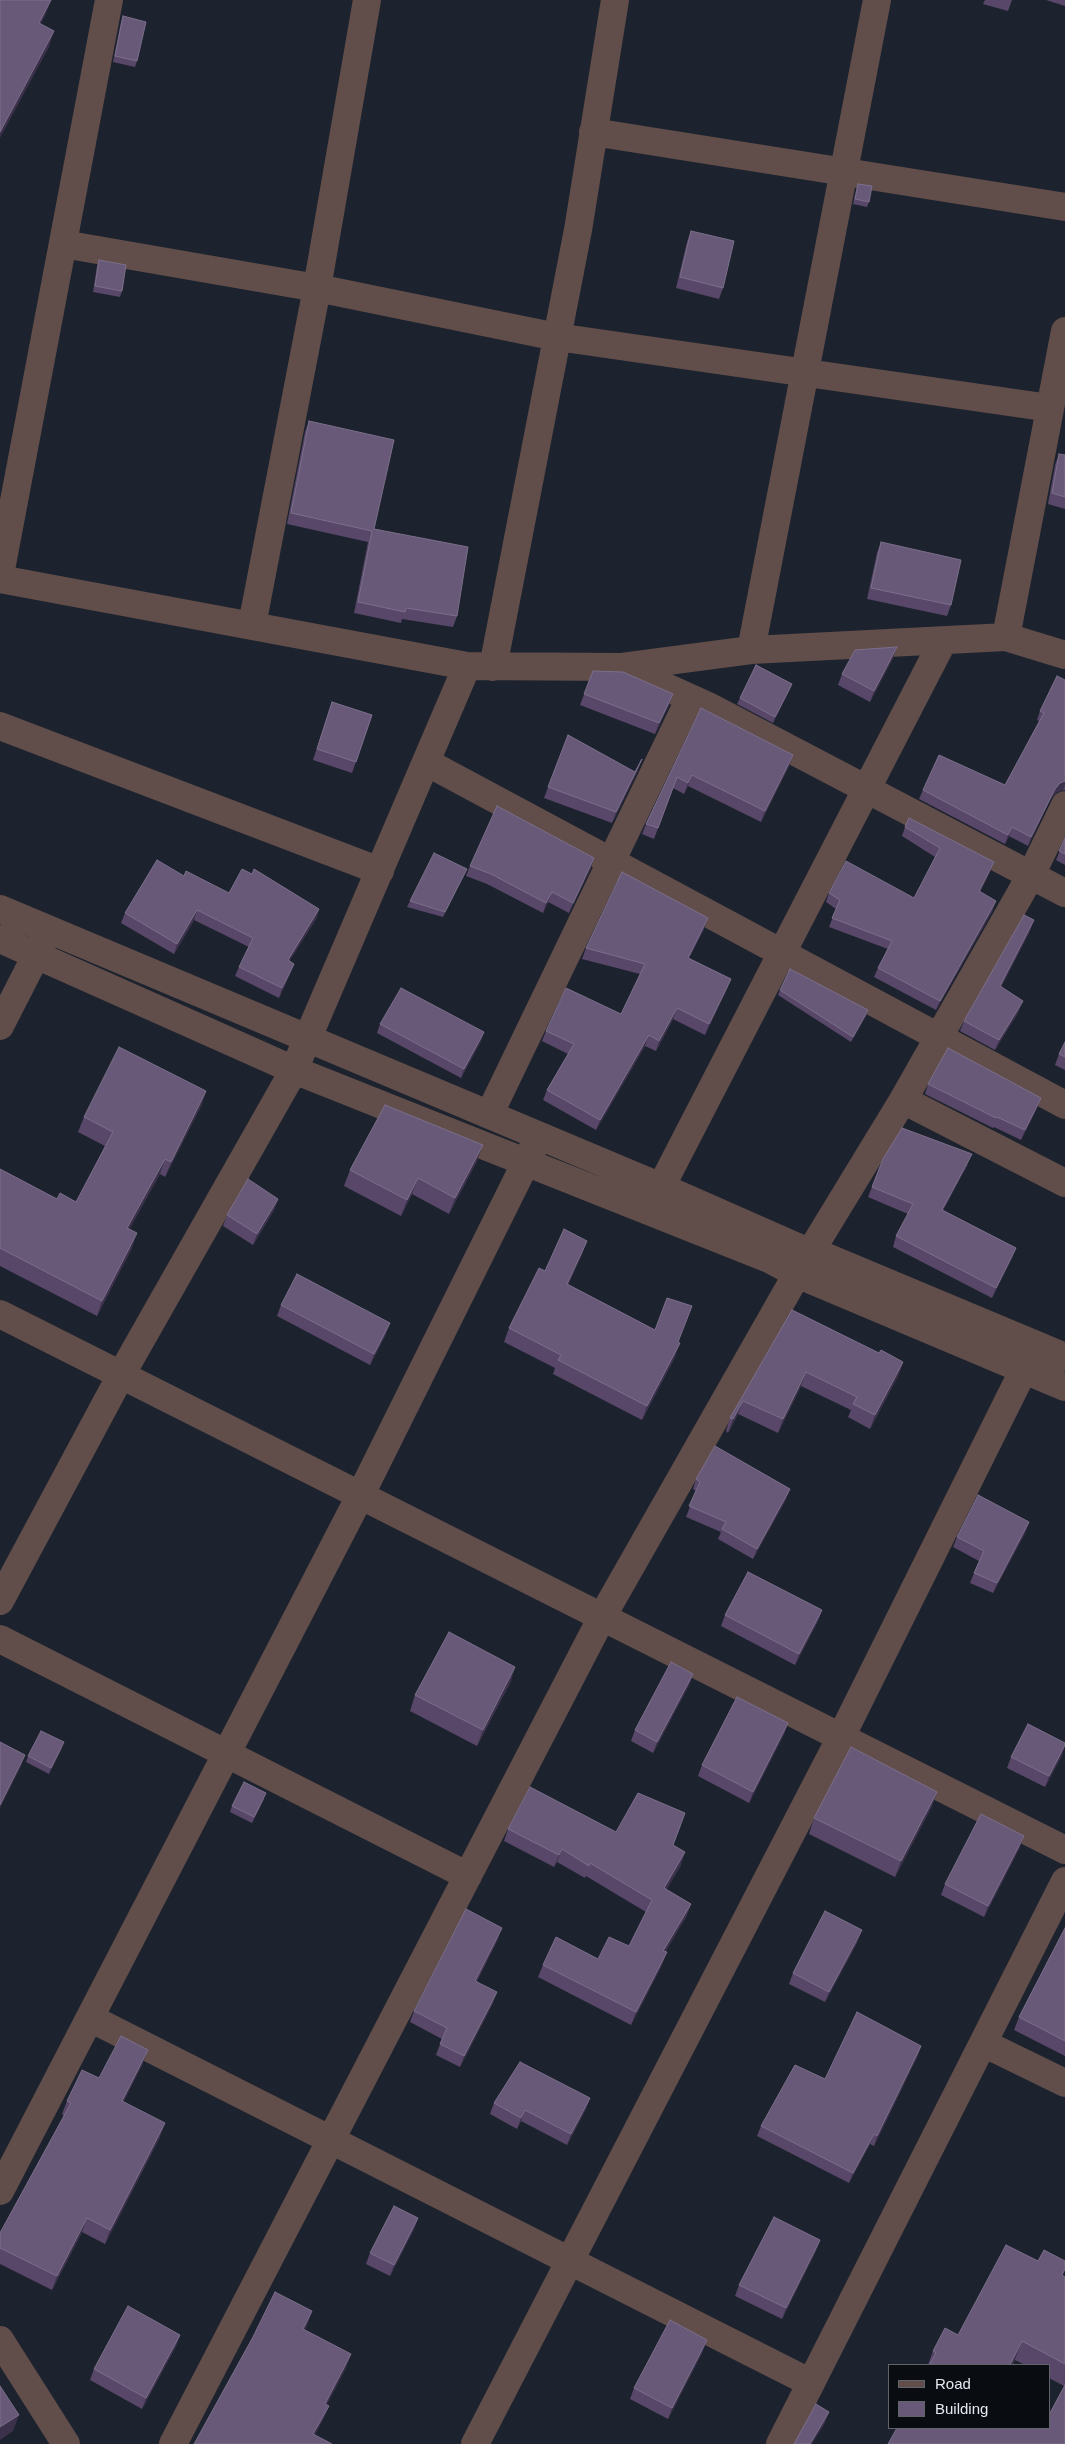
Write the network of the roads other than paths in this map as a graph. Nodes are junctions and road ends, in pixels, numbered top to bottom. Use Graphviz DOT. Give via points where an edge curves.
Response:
graph roads {
  1 [pos="109,0"];
  2 [pos="368,0"];
  3 [pos="615,0"];
  4 [pos="877,0"];
  5 [pos="593,132"];
  6 [pos="844,171"];
  7 [pos="1065,207"];
  8 [pos="63,244"];
  9 [pos="317,288"];
  10 [pos="1065,331"];
  11 [pos="557,338"];
  12 [pos="804,374"];
  13 [pos="1050,408"];
  14 [pos="0,575"];
  15 [pos="0,579"];
  16 [pos="252,625"];
  17 [pos="1006,637"];
  18 [pos="943,641"];
  19 [pos="751,650"];
  20 [pos="1065,655"];
  21 [pos="480,666"];
  22 [pos="622,667"];
  23 [pos="690,698"];
  24 [pos="0,726"];
  25 [pos="426,762"];
  26 [pos="868,789"];
  27 [pos="1065,805"];
  28 [pos="612,861"];
  29 [pos="380,871"];
  30 [pos="1031,875"];
  31 [pos="1065,892"];
  32 [pos="0,909"];
  33 [pos="49,930"];
  34 [pos="0,939"];
  35 [pos="781,952"];
  36 [pos="37,955"];
  37 [pos="0,1026"];
  38 [pos="938,1037"];
  39 [pos="308,1039"];
  40 [pos="294,1070"];
  41 [pos="903,1100"];
  42 [pos="1065,1105"];
  43 [pos="489,1115"];
  44 [pos="539,1136"];
  45 [pos="526,1163"];
  46 [pos="1065,1183"];
  47 [pos="661,1187"];
  48 [pos="804,1263"];
  49 [pos="0,1314"];
  50 [pos="1036,1345"];
  51 [pos="1065,1357"];
  52 [pos="1024,1369"];
  53 [pos="121,1375"];
  54 [pos="1065,1387"];
  55 [pos="360,1496"];
  56 [pos="0,1601"];
  57 [pos="602,1617"];
  58 [pos="0,1639"];
  59 [pos="841,1737"];
  60 [pos="227,1753"];
  61 [pos="1065,1850"];
  62 [pos="468,1876"];
  63 [pos="1065,1881"];
  64 [pos="90,2018"];
  65 [pos="983,2043"];
  66 [pos="1065,2083"];
  67 [pos="331,2140"];
  68 [pos="0,2191"];
  69 [pos="572,2260"];
  70 [pos="0,2340"];
  71 [pos="811,2384"];
  72 [pos="66,2444"];
  73 [pos="173,2444"];
  74 [pos="474,2444"];
  75 [pos="780,2444"];
  1 -- 8 [label="street"];
  2 -- 9 [label="street"];
  3 -- 5 [label="street"];
  4 -- 6 [label="street"];
  5 -- 6 [label="street"];
  5 -- 11 [label="street"];
  6 -- 7 [label="street"];
  6 -- 12 [label="street"];
  8 -- 9 [label="street"];
  8 -- 14 [label="street"];
  9 -- 11 [label="street"];
  9 -- 16 [label="street"];
  10 -- 13 [label="street"];
  11 -- 12 [label="street"];
  11 -- 21 [label="street"];
  12 -- 13 [label="street"];
  12 -- 19 [label="street"];
  13 -- 17 [label="street"];
  15 -- 16 [label="street"];
  16 -- 21 [label="street"];
  17 -- 18 [label="street"];
  17 -- 20 [label="street"];
  18 -- 19 [label="street"];
  18 -- 26 [label="street"];
  19 -- 22 [label="street"];
  21 -- 22 [label="street"];
  21 -- 25 [label="street"];
  22 -- 23 [label="street"];
  23 -- 26 [label="street"];
  23 -- 28 [label="street"];
  24 -- 29 [label="street"];
  25 -- 28 [label="street"];
  25 -- 29 [label="street"];
  26 -- 30 [label="street"];
  26 -- 35 [label="street"];
  27 -- 30 [label="street"];
  28 -- 35 [label="street"];
  28 -- 43 [label="street"];
  29 -- 39 [label="street"];
  30 -- 31 [label="street"];
  30 -- 38 [label="street"];
  32 -- 33 [label="street"];
  33 -- 36 [label="street"];
  33 -- 39 [label="street"];
  34 -- 36 [label="street"];
  35 -- 38 [label="street"];
  35 -- 47 [label="street"];
  36 -- 37 [label="street"];
  36 -- 40 [label="street"];
  38 -- 41 [label="street"];
  38 -- 42 [label="street"];
  39 -- 40 [label="street"];
  39 -- 43 [label="street"];
  40 -- 45 [label="street"];
  40 -- 53 [label="street"];
  41 -- 46 [label="street"];
  41 -- 48 [label="street"];
  43 -- 44 [label="street"];
  44 -- 45 [label="street"];
  44 -- 47 [label="street"];
  45 -- 48 [label="street" via="769,1259"];
  45 -- 55 [label="street"];
  47 -- 48 [label="street"];
  48 -- 50 [label="street" via="818,1254"];
  48 -- 52 [label="street"];
  48 -- 57 [label="street"];
  49 -- 53 [label="street"];
  50 -- 51 [label="street"];
  50 -- 52 [label="street"];
  52 -- 54 [label="street"];
  52 -- 59 [label="street"];
  53 -- 55 [label="street"];
  53 -- 56 [label="street"];
  55 -- 57 [label="street"];
  55 -- 60 [label="street"];
  57 -- 59 [label="street"];
  57 -- 62 [label="street"];
  58 -- 60 [label="street"];
  59 -- 61 [label="street"];
  59 -- 69 [label="street"];
  60 -- 62 [label="street"];
  60 -- 64 [label="street"];
  62 -- 67 [label="street"];
  63 -- 65 [label="street"];
  64 -- 67 [label="street"];
  64 -- 68 [label="street"];
  65 -- 66 [label="street"];
  65 -- 71 [label="street"];
  67 -- 69 [label="street"];
  67 -- 73 [label="street"];
  69 -- 71 [label="street"];
  69 -- 74 [label="street"];
  70 -- 72 [label="street"];
  71 -- 75 [label="street"];
}
